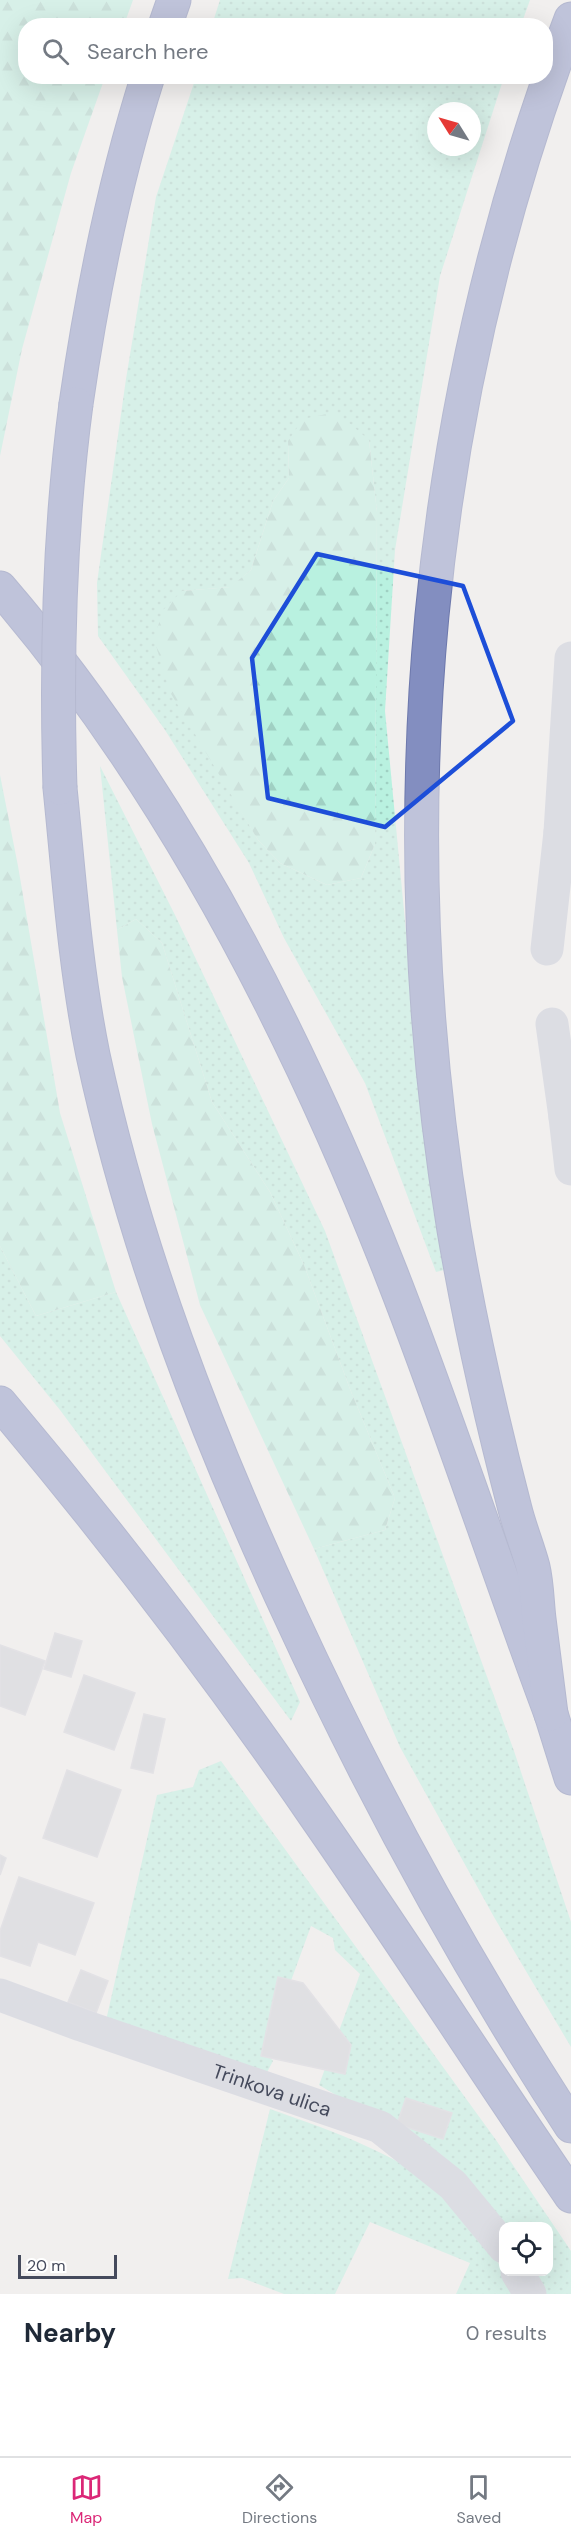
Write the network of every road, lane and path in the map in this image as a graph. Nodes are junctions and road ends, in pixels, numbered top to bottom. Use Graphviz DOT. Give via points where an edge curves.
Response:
graph roads {
  1 [pos="174,0"];
  2 [pos="168,18"];
  3 [pos="571,19"];
  4 [pos="553,66"];
  5 [pos="146,84"];
  6 [pos="546,84"];
  7 [pos="0,588"];
  8 [pos="571,658"];
  9 [pos="566,834"];
  10 [pos="547,949"];
  11 [pos="552,1024"];
  12 [pos="568,1118"];
  13 [pos="571,1169"];
  14 [pos="0,1403"];
  15 [pos="551,1714"];
  16 [pos="571,1778"];
  17 [pos="0,1995"];
  18 [pos="571,2126"];
  19 [pos="571,2196"];
  20 [pos="499,2241"];
  21 [pos="520,2276"];
  22 [pos="530,2294"];
  1 -- 2 [label="highway"];
  3 -- 4 [label="highway"];
  5 -- 18 [label="highway, bridge" via="114,196 90,314 63,522 58,610 60,788 78,965 92,1052 136,1224 194,1392 263,1558 377,1796 469,1962"];
  6 -- 15 [label="highway" via="493,259 466,380 441,522 431,610 420,787 425,965 441,1143 471,1318 513,1503 533,1568"];
  7 -- 15 [label="highway" via="101,719 151,794 198,871 282,1028 325,1117 389,1270"];
  8 -- 9 [label="street"];
  9 -- 10 [label="street"];
  11 -- 12 [label="street"];
  12 -- 13 [label="street"];
  14 -- 19 [label="highway" via="111,1538 290,1779"];
  15 -- 16 [label="highway"];
  17 -- 20 [label="street, Trinkova ulica" via="380,2127 453,2186"];
  21 -- 22 [label="street"];
}
